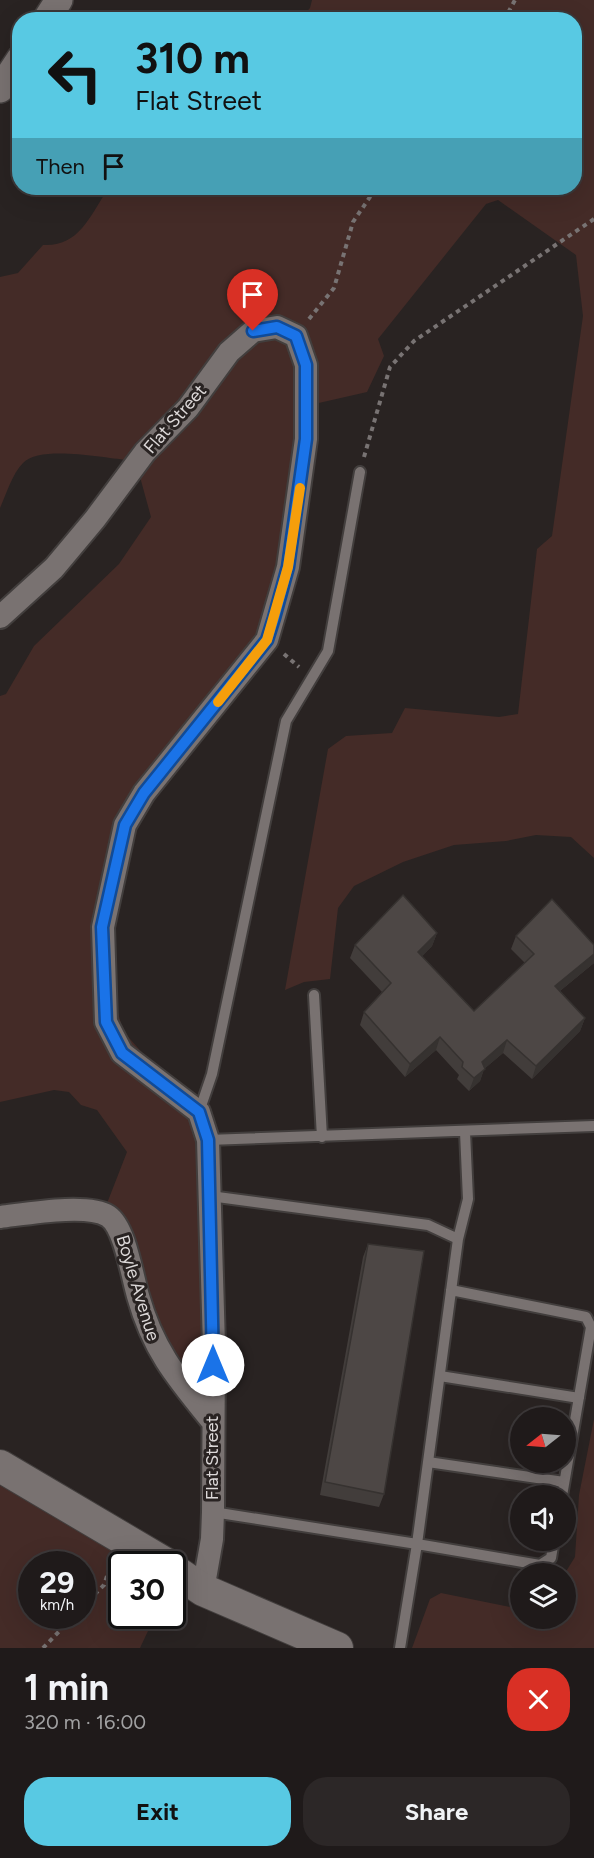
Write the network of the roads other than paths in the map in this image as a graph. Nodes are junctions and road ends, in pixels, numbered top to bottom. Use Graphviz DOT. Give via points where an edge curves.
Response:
graph roads {
  1 [pos="12,71"];
  2 [pos="0,88"];
  3 [pos="360,472"];
  4 [pos="0,616"];
  5 [pos="314,995"];
  6 [pos="199,1112"];
  7 [pos="594,1126"];
  8 [pos="465,1132"];
  9 [pos="322,1137"];
  10 [pos="208,1140"];
  11 [pos="210,1196"];
  12 [pos="0,1217"];
  13 [pos="458,1239"];
  14 [pos="451,1290"];
  15 [pos="440,1376"];
  16 [pos="579,1398"];
  17 [pos="212,1421"];
  18 [pos="428,1462"];
  19 [pos="0,1466"];
  20 [pos="564,1482"];
  21 [pos="564,1485"];
  22 [pos="213,1512"];
  23 [pos="417,1544"];
  24 [pos="145,1551"];
  25 [pos="552,1551"];
  26 [pos="186,1578"];
  27 [pos="203,1590"];
  28 [pos="337,1648"];
  29 [pos="400,1648"];
  1 -- 2 [label="street"];
  3 -- 6 [label="lane" via="328,651 286,721 212,1074"];
  4 -- 6 [label="street, Flat Street" via="54,568 162,432 189,408 229,352 253,331 277,327 296,336 306,365 306,439 288,567 267,640 144,793 125,825 102,927 106,1022 122,1053"];
  5 -- 9 [label="lane"];
  6 -- 10 [label="street, Flat Street"];
  7 -- 8 [label="lane"];
  8 -- 9 [label="lane"];
  8 -- 13 [label="lane" via="468,1198"];
  9 -- 10 [label="lane"];
  10 -- 11 [label="street, Flat Street"];
  11 -- 13 [label="lane" via="428,1225"];
  11 -- 17 [label="street, Flat Street"];
  12 -- 17 [label="street, Boyle Avenue" via="89,1210 107,1215 118,1224 155,1346"];
  13 -- 14 [label="lane"];
  14 -- 15 [label="lane"];
  14 -- 16 [label="lane" via="586,1317 591,1327"];
  15 -- 16 [label="lane"];
  15 -- 18 [label="lane"];
  16 -- 20 [label="lane"];
  17 -- 22 [label="street, Flat Street"];
  18 -- 20 [label="lane"];
  18 -- 23 [label="lane"];
  19 -- 24 [label="main road"];
  20 -- 21 [label="lane"];
  22 -- 23 [label="lane"];
  22 -- 27 [label="street, Flat Street"];
  23 -- 25 [label="lane" via="540,1565 551,1558"];
  23 -- 29 [label="lane"];
  26 -- 27 [label="main road"];
  27 -- 28 [label="main road"];
}
